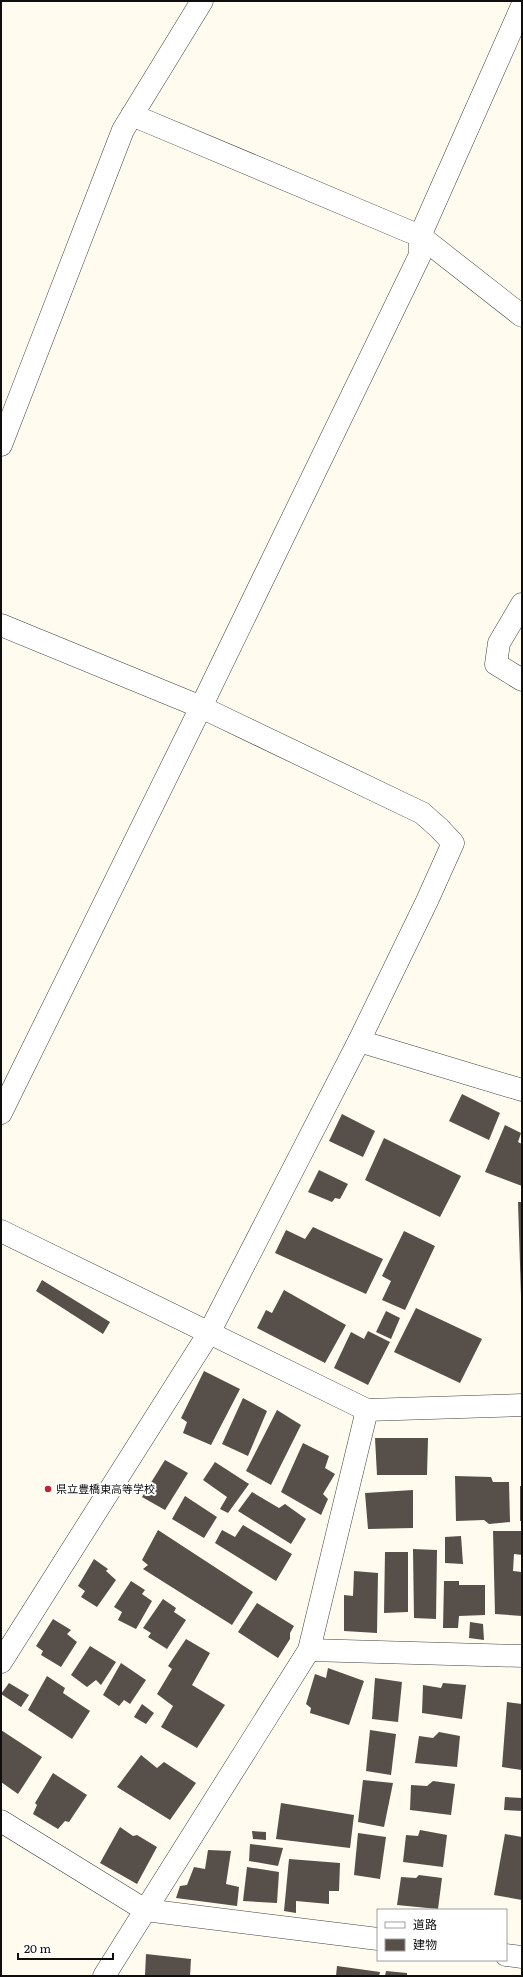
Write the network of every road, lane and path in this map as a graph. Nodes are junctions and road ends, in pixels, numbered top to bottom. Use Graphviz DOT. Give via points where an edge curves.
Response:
graph roads {
  1 [pos="202,1"];
  2 [pos="522,6"];
  3 [pos="132,115"];
  4 [pos="420,236"];
  5 [pos="522,316"];
  6 [pos="1,446"];
  7 [pos="522,604"];
  8 [pos="1,625"];
  9 [pos="522,680"];
  10 [pos="201,707"];
  11 [pos="359,1041"];
  12 [pos="522,1090"];
  13 [pos="1,1113"];
  14 [pos="1,1231"];
  15 [pos="209,1333"];
  16 [pos="522,1405"];
  17 [pos="367,1410"];
  18 [pos="309,1650"];
  19 [pos="522,1656"];
  20 [pos="1,1662"];
  21 [pos="1,1821"];
  22 [pos="145,1910"];
  23 [pos="377,1939"];
  24 [pos="507,1955"];
  25 [pos="522,1957"];
  26 [pos="104,1976"];
  1 -- 3 [label="street"];
  2 -- 4 [label="street"];
  3 -- 4 [label="street"];
  3 -- 6 [label="street" via="123,130"];
  4 -- 5 [label="street"];
  4 -- 10 [label="street" via="420,255"];
  7 -- 9 [label="street" via="499,643 496,664"];
  8 -- 10 [label="street"];
  10 -- 11 [label="street" via="422,813 452,843 428,901"];
  10 -- 13 [label="street"];
  11 -- 12 [label="street"];
  11 -- 15 [label="street"];
  14 -- 15 [label="street"];
  15 -- 17 [label="street"];
  15 -- 20 [label="street"];
  16 -- 17 [label="street"];
  17 -- 18 [label="street"];
  18 -- 19 [label="street"];
  18 -- 22 [label="street"];
  21 -- 22 [label="street"];
  22 -- 23 [label="street"];
  22 -- 26 [label="street"];
  24 -- 25 [label="street"];
}
